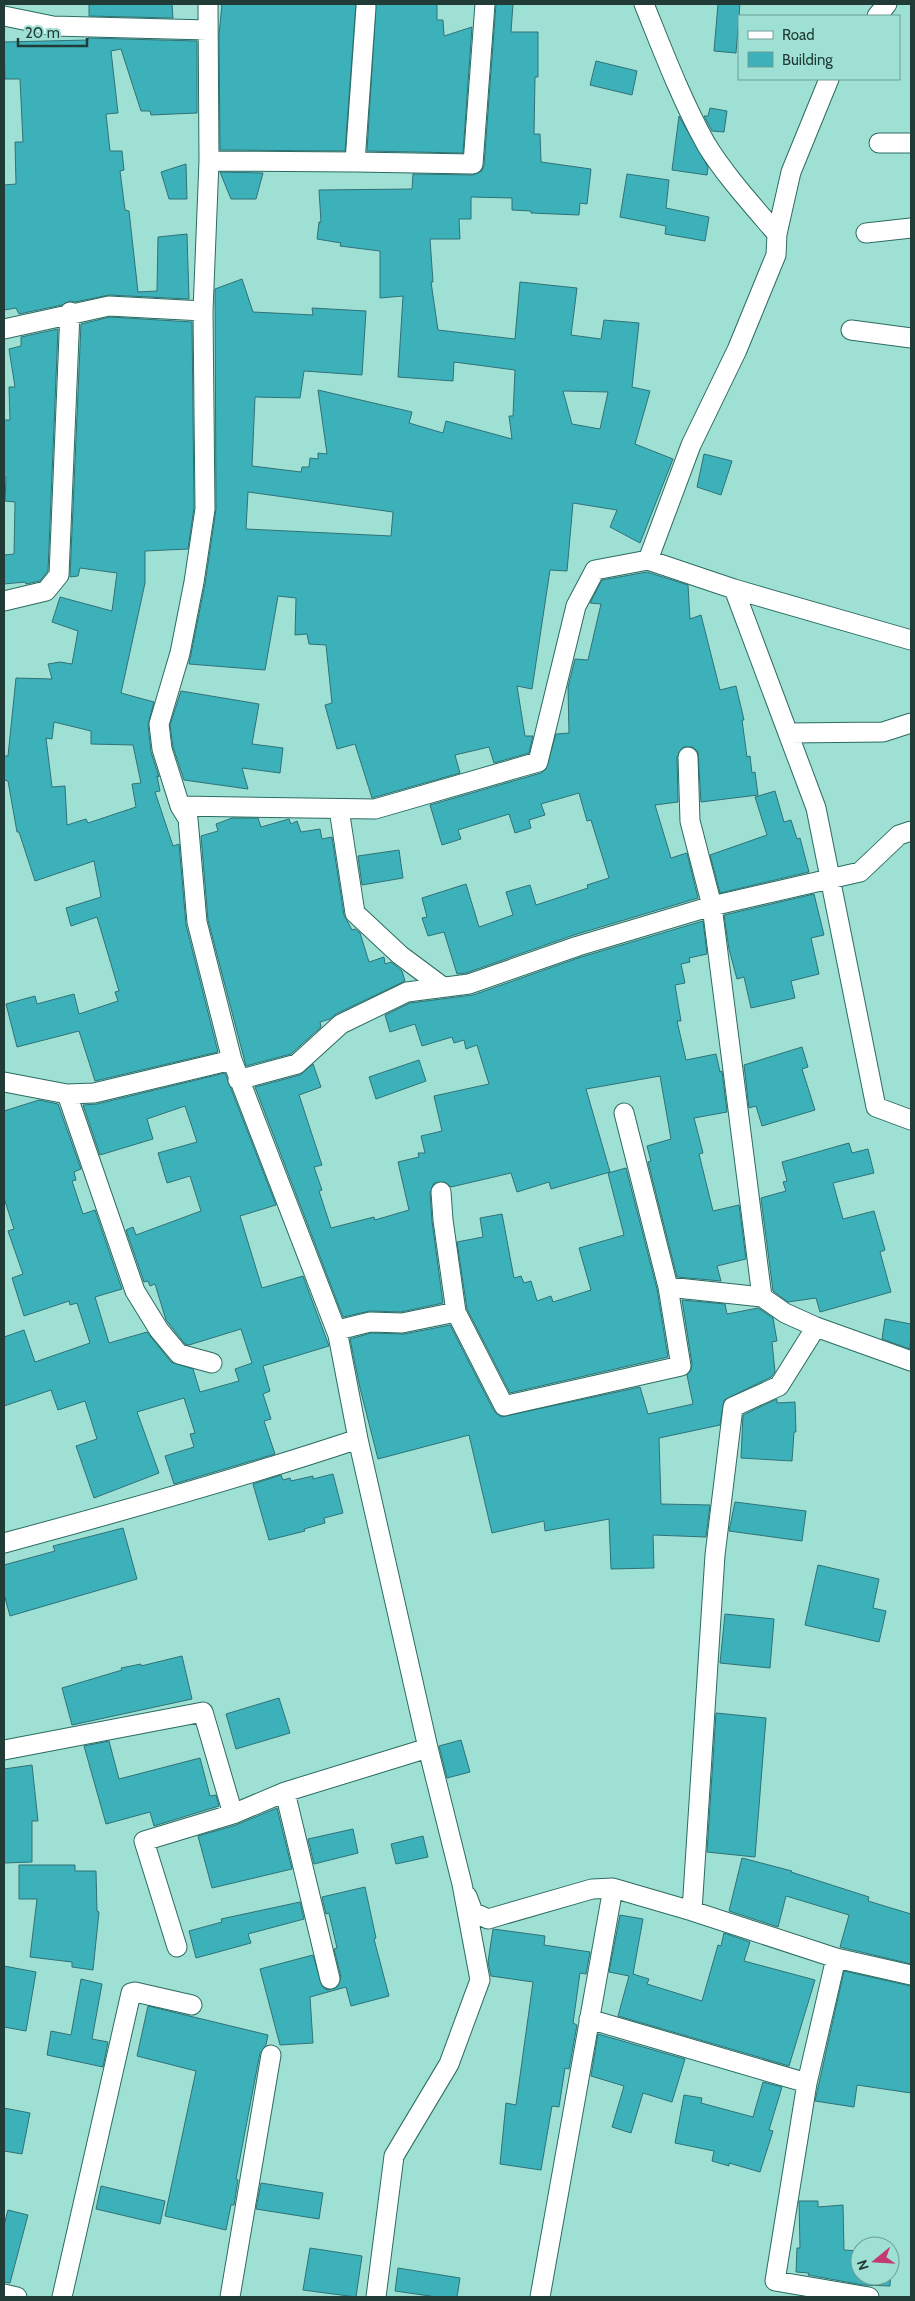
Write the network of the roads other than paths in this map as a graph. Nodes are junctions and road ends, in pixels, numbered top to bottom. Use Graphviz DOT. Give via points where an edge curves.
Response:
graph roads {
  1 [pos="208,4"];
  2 [pos="485,4"];
  3 [pos="644,4"];
  4 [pos="886,4"];
  5 [pos="366,7"];
  6 [pos="878,15"];
  7 [pos="4,16"];
  8 [pos="208,30"];
  9 [pos="829,80"];
  10 [pos="879,143"];
  11 [pos="911,143"];
  12 [pos="209,161"];
  13 [pos="355,162"];
  14 [pos="911,228"];
  15 [pos="866,233"];
  16 [pos="777,234"];
  17 [pos="70,312"];
  18 [pos="203,312"];
  19 [pos="4,328"];
  20 [pos="851,330"];
  21 [pos="911,338"];
  22 [pos="648,560"];
  23 [pos="734,589"];
  24 [pos="4,601"];
  25 [pos="911,640"];
  26 [pos="911,723"];
  27 [pos="789,733"];
  28 [pos="688,757"];
  29 [pos="180,806"];
  30 [pos="339,809"];
  31 [pos="911,831"];
  32 [pos="830,879"];
  33 [pos="712,906"];
  34 [pos="443,987"];
  35 [pos="232,1060"];
  36 [pos="238,1080"];
  37 [pos="4,1082"];
  38 [pos="67,1094"];
  39 [pos="624,1113"];
  40 [pos="911,1120"];
  41 [pos="441,1192"];
  42 [pos="668,1287"];
  43 [pos="762,1297"];
  44 [pos="456,1312"];
  45 [pos="816,1327"];
  46 [pos="338,1335"];
  47 [pos="911,1361"];
  48 [pos="212,1363"];
  49 [pos="358,1439"];
  50 [pos="4,1543"];
  51 [pos="428,1748"];
  52 [pos="4,1750"];
  53 [pos="285,1792"];
  54 [pos="233,1814"];
  55 [pos="462,1884"];
  56 [pos="613,1888"];
  57 [pos="692,1911"];
  58 [pos="177,1948"];
  59 [pos="836,1958"];
  60 [pos="911,1975"];
  61 [pos="330,1979"];
  62 [pos="192,2005"];
  63 [pos="589,2019"];
  64 [pos="271,2055"];
  65 [pos="808,2083"];
  66 [pos="4,2294"];
  67 [pos="17,2297"];
  68 [pos="62,2297"];
  69 [pos="230,2297"];
  70 [pos="376,2297"];
  71 [pos="540,2297"];
  72 [pos="869,2297"];
  1 -- 8 [label="street"];
  2 -- 13 [label="street" via="473,164"];
  3 -- 16 [label="street" via="672,74 707,145"];
  4 -- 6 [label="street"];
  5 -- 13 [label="street"];
  7 -- 8 [label="street" via="53,26"];
  8 -- 12 [label="street"];
  9 -- 16 [label="street" via="791,172"];
  10 -- 11 [label="street"];
  12 -- 13 [label="street"];
  12 -- 18 [label="street"];
  14 -- 15 [label="street"];
  16 -- 22 [label="street" via="776,255 737,350 691,445"];
  17 -- 18 [label="street" via="109,306"];
  17 -- 19 [label="street"];
  17 -- 24 [label="street" via="59,575 46,592"];
  18 -- 29 [label="street" via="205,509 180,653 159,724 162,749"];
  20 -- 21 [label="street"];
  22 -- 23 [label="street"];
  22 -- 30 [label="street" via="595,570 576,606 538,762 375,809"];
  23 -- 25 [label="street"];
  23 -- 27 [label="street"];
  26 -- 27 [label="street" via="883,732"];
  27 -- 32 [label="street" via="816,808"];
  28 -- 33 [label="street" via="690,821"];
  29 -- 30 [label="street"];
  29 -- 35 [label="street" via="188,819 197,922"];
  30 -- 34 [label="street" via="355,913 400,955"];
  31 -- 32 [label="street" via="898,836 860,872"];
  32 -- 33 [label="street"];
  32 -- 40 [label="street" via="876,1107"];
  33 -- 34 [label="street" via="578,946 469,984"];
  33 -- 43 [label="street"];
  34 -- 36 [label="street" via="407,992 341,1024 298,1064"];
  35 -- 36 [label="street"];
  35 -- 38 [label="street" via="94,1093"];
  36 -- 46 [label="street"];
  37 -- 38 [label="street"];
  38 -- 48 [label="street" via="135,1291 159,1330 179,1354"];
  39 -- 42 [label="street"];
  41 -- 44 [label="street"];
  42 -- 43 [label="street"];
  42 -- 44 [label="street" via="681,1366 504,1406"];
  43 -- 45 [label="street" via="785,1313"];
  44 -- 46 [label="street" via="402,1323 370,1322 342,1329"];
  45 -- 47 [label="street"];
  45 -- 57 [label="street" via="779,1386 733,1407 715,1555"];
  46 -- 49 [label="street"];
  49 -- 50 [label="street" via="171,1498"];
  49 -- 51 [label="street"];
  51 -- 53 [label="street"];
  51 -- 55 [label="street"];
  52 -- 54 [label="street" via="203,1712"];
  53 -- 54 [label="street"];
  53 -- 61 [label="street"];
  54 -- 58 [label="street" via="144,1841"];
  55 -- 56 [label="street" via="473,1912 488,1920 592,1889"];
  55 -- 70 [label="street" via="480,1980 450,2064 394,2156"];
  56 -- 57 [label="street"];
  56 -- 63 [label="street"];
  57 -- 59 [label="street"];
  59 -- 60 [label="street"];
  59 -- 65 [label="street"];
  62 -- 68 [label="street" via="131,1993"];
  63 -- 65 [label="street"];
  63 -- 71 [label="street"];
  64 -- 69 [label="street"];
  65 -- 72 [label="street" via="775,2281"];
  66 -- 67 [label="street"];
}
